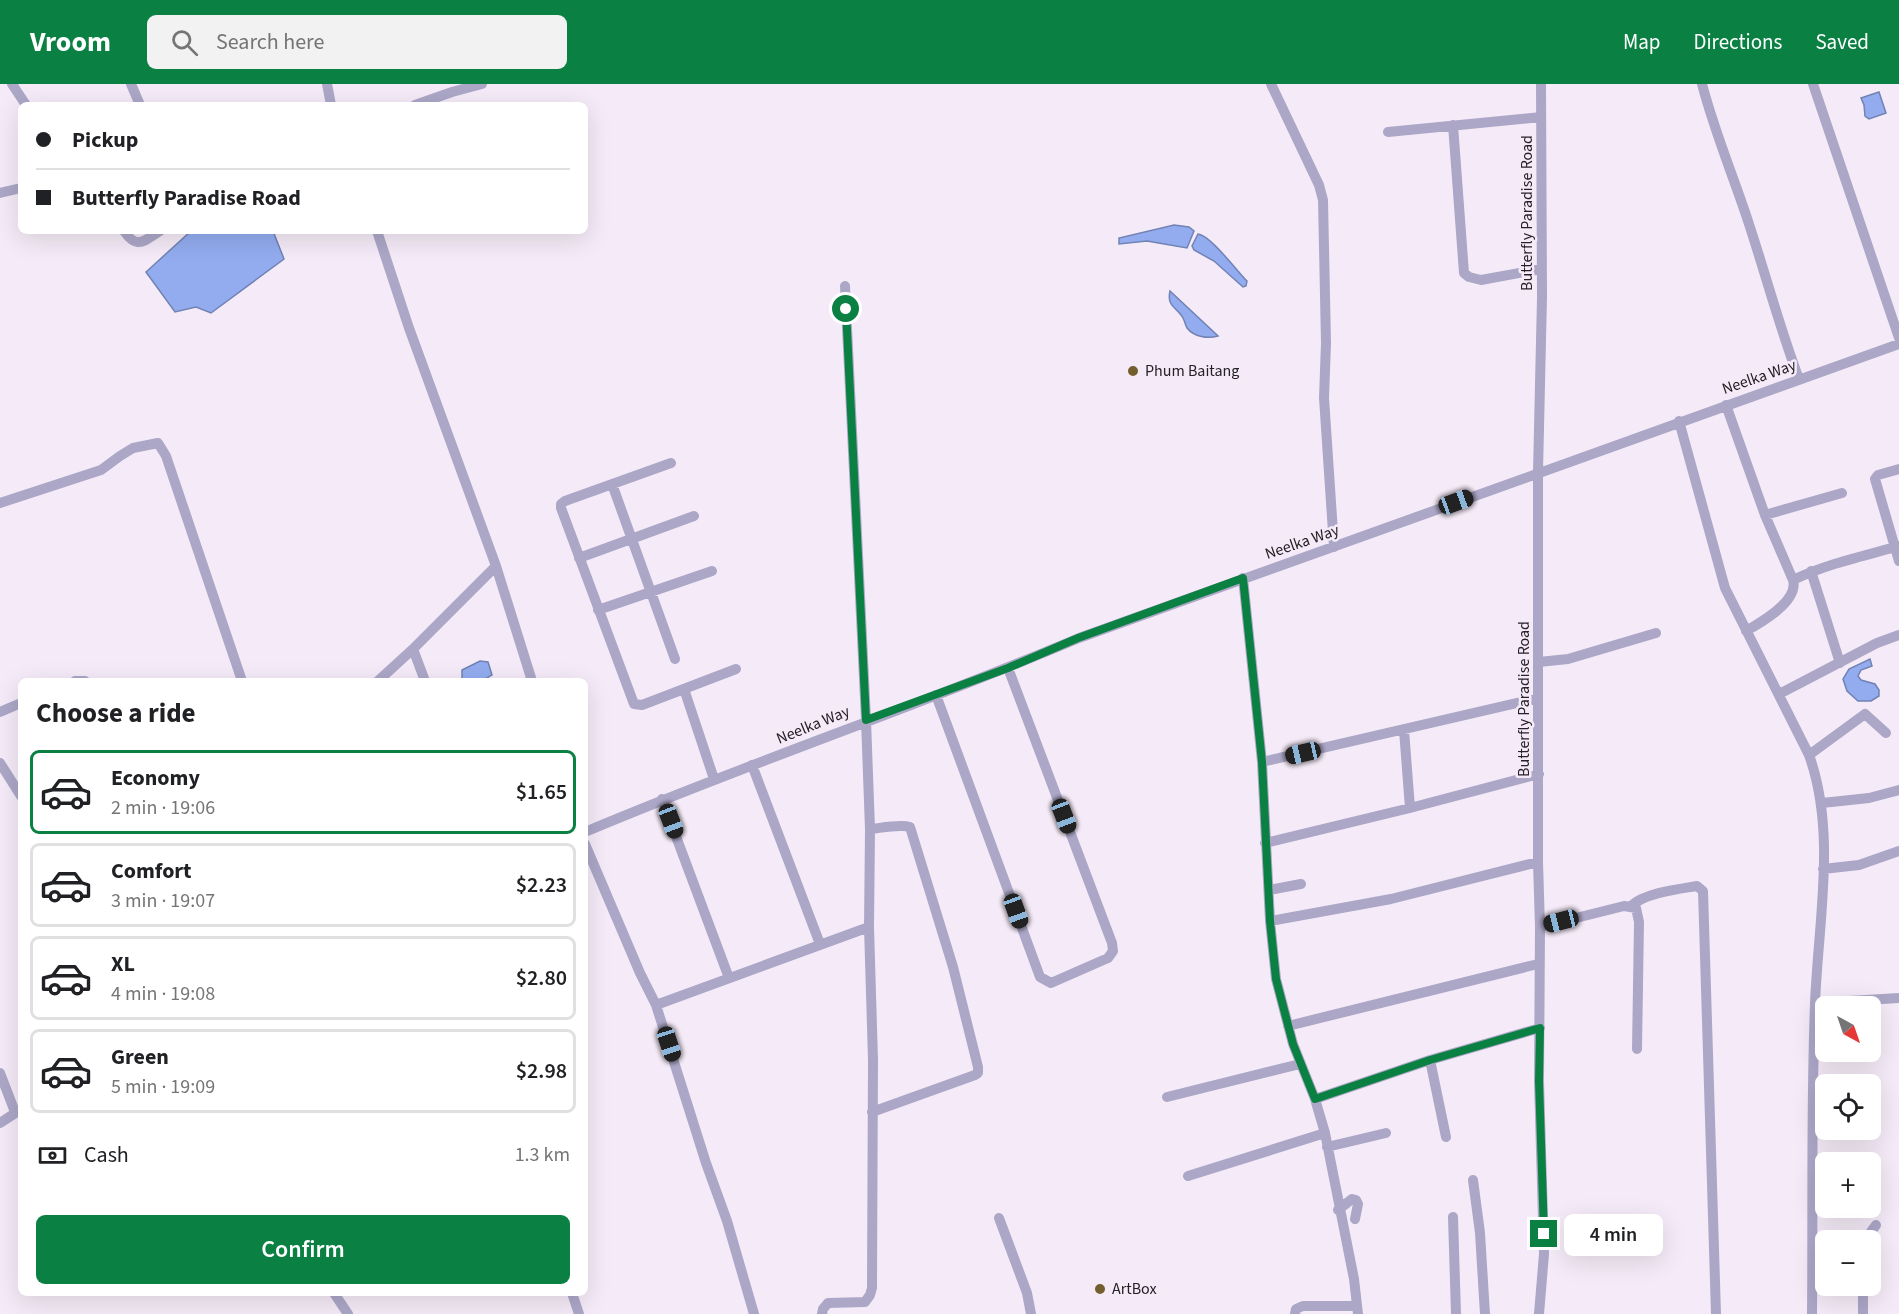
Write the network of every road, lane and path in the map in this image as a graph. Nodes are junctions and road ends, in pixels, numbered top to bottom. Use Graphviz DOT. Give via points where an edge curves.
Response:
graph roads {
  1 [pos="12,84"];
  2 [pos="131,84"];
  3 [pos="327,84"];
  4 [pos="482,84"];
  5 [pos="1271,84"];
  6 [pos="1541,84"];
  7 [pos="1702,84"];
  8 [pos="1813,84"];
  9 [pos="24,102"];
  10 [pos="139,102"];
  11 [pos="330,102"];
  12 [pos="425,102"];
  13 [pos="1541,117"];
  14 [pos="1453,125"];
  15 [pos="1388,132"];
  16 [pos="18,189"];
  17 [pos="0,193"];
  18 [pos="126,234"];
  19 [pos="155,234"];
  20 [pos="378,234"];
  21 [pos="1541,270"];
  22 [pos="845,286"];
  23 [pos="1899,338"];
  24 [pos="1899,344"];
  25 [pos="1799,379"];
  26 [pos="1726,405"];
  27 [pos="1679,421"];
  28 [pos="671,463"];
  29 [pos="1899,469"];
  30 [pos="1538,472"];
  31 [pos="612,484"];
  32 [pos="1842,494"];
  33 [pos="0,503"];
  34 [pos="1765,515"];
  35 [pos="693,516"];
  36 [pos="632,538"];
  37 [pos="1334,547"];
  38 [pos="1897,547"];
  39 [pos="579,558"];
  40 [pos="1899,561"];
  41 [pos="496,566"];
  42 [pos="712,571"];
  43 [pos="1811,571"];
  44 [pos="1243,578"];
  45 [pos="1793,580"];
  46 [pos="651,593"];
  47 [pos="598,610"];
  48 [pos="1746,631"];
  49 [pos="1656,633"];
  50 [pos="1899,635"];
  51 [pos="413,649"];
  52 [pos="675,659"];
  53 [pos="1539,662"];
  54 [pos="1840,663"];
  55 [pos="1008,668"];
  56 [pos="736,669"];
  57 [pos="241,678"];
  58 [pos="381,678"];
  59 [pos="423,678"];
  60 [pos="531,678"];
  61 [pos="684,689"];
  62 [pos="936,694"];
  63 [pos="1779,694"];
  64 [pos="1538,698"];
  65 [pos="18,704"];
  66 [pos="0,712"];
  67 [pos="866,720"];
  68 [pos="1404,730"];
  69 [pos="1886,733"];
  70 [pos="1809,755"];
  71 [pos="1262,762"];
  72 [pos="0,763"];
  73 [pos="752,765"];
  74 [pos="1539,774"];
  75 [pos="714,779"];
  76 [pos="1899,790"];
  77 [pos="18,791"];
  78 [pos="662,799"];
  79 [pos="1822,803"];
  80 [pos="1410,808"];
  81 [pos="870,829"];
  82 [pos="588,831"];
  83 [pos="1266,843"];
  84 [pos="588,851"];
  85 [pos="1899,851"];
  86 [pos="1538,862"];
  87 [pos="1823,869"];
  88 [pos="1301,884"];
  89 [pos="1269,890"];
  90 [pos="1631,906"];
  91 [pos="1270,921"];
  92 [pos="869,927"];
  93 [pos="1540,927"];
  94 [pos="820,944"];
  95 [pos="1538,964"];
  96 [pos="729,978"];
  97 [pos="1815,996"];
  98 [pos="1899,998"];
  99 [pos="1881,999"];
  100 [pos="1815,1004"];
  101 [pos="656,1005"];
  102 [pos="1288,1026"];
  103 [pos="1540,1028"];
  104 [pos="1637,1049"];
  105 [pos="1430,1060"];
  106 [pos="1300,1064"];
  107 [pos="0,1073"];
  108 [pos="1167,1097"];
  109 [pos="1315,1099"];
  110 [pos="18,1111"];
  111 [pos="872,1112"];
  112 [pos="0,1123"];
  113 [pos="1386,1132"];
  114 [pos="1324,1134"];
  115 [pos="1446,1137"];
  116 [pos="1327,1147"];
  117 [pos="1188,1176"];
  118 [pos="1473,1180"];
  119 [pos="1338,1210"];
  120 [pos="1453,1217"];
  121 [pos="999,1218"];
  122 [pos="1355,1219"];
  123 [pos="1876,1226"];
  124 [pos="1873,1230"];
  125 [pos="336,1296"];
  126 [pos="573,1296"];
  127 [pos="1863,1296"];
  128 [pos="1031,1311"];
  129 [pos="1358,1311"];
  130 [pos="1539,1312"];
  131 [pos="1485,1313"];
  132 [pos="348,1314"];
  133 [pos="579,1314"];
  134 [pos="754,1314"];
  135 [pos="822,1314"];
  136 [pos="1295,1314"];
  137 [pos="1456,1314"];
  138 [pos="1716,1314"];
  139 [pos="1812,1314"];
  140 [pos="1863,1314"];
  1 -- 9 [label="street"];
  2 -- 10 [label="street"];
  3 -- 11 [label="street"];
  4 -- 12 [label="street"];
  5 -- 37 [label="street" via="1323,200 1324,398"];
  6 -- 13 [label="street, Butterfly Paradise Road"];
  7 -- 25 [label="street"];
  8 -- 23 [label="street"];
  13 -- 14 [label="street"];
  13 -- 21 [label="street, Butterfly Paradise Road"];
  14 -- 15 [label="street"];
  14 -- 21 [label="street" via="1464,273 1481,280"];
  16 -- 17 [label="street"];
  18 -- 19 [label="street" via="137,243"];
  20 -- 41 [label="street"];
  21 -- 30 [label="street, Butterfly Paradise Road"];
  22 -- 67 [label="street"];
  24 -- 25 [label="street, Neelka Way"];
  25 -- 26 [label="street, Neelka Way"];
  26 -- 27 [label="street, Neelka Way"];
  26 -- 34 [label="street"];
  27 -- 30 [label="street, Neelka Way"];
  27 -- 48 [label="street" via="1725,588"];
  28 -- 31 [label="street"];
  29 -- 38 [label="street" via="1875,479"];
  30 -- 37 [label="street, Neelka Way"];
  30 -- 53 [label="street, Butterfly Paradise Road"];
  31 -- 36 [label="street"];
  31 -- 39 [label="street" via="561,504"];
  32 -- 34 [label="street"];
  33 -- 57 [label="street" via="101,471 133,448 158,443 166,456"];
  34 -- 45 [label="street"];
  35 -- 36 [label="street"];
  36 -- 39 [label="street"];
  36 -- 46 [label="street"];
  37 -- 44 [label="street, Neelka Way"];
  38 -- 40 [label="street"];
  38 -- 43 [label="street"];
  39 -- 47 [label="street"];
  41 -- 51 [label="street"];
  41 -- 60 [label="street"];
  42 -- 46 [label="street"];
  43 -- 45 [label="street"];
  43 -- 54 [label="street"];
  44 -- 55 [label="street, Neelka Way"];
  44 -- 71 [label="street"];
  45 -- 48 [label="street" via="1793,592 1782,606"];
  46 -- 47 [label="street"];
  46 -- 52 [label="street"];
  47 -- 61 [label="street" via="634,704 642,705"];
  48 -- 63 [label="street"];
  49 -- 53 [label="street" via="1568,658"];
  50 -- 54 [label="street"];
  51 -- 58 [label="street"];
  51 -- 59 [label="street"];
  53 -- 64 [label="street, Butterfly Paradise Road"];
  54 -- 63 [label="street"];
  55 -- 62 [label="street, Neelka Way"];
  55 -- 62 [label="street" via="1112,943 1113,951 1108,958 1051,983 1040,976"];
  56 -- 61 [label="street"];
  61 -- 75 [label="street"];
  62 -- 67 [label="street, Neelka Way"];
  63 -- 70 [label="street"];
  64 -- 68 [label="street"];
  64 -- 74 [label="street, Butterfly Paradise Road"];
  65 -- 66 [label="street"];
  67 -- 73 [label="street, Neelka Way"];
  67 -- 81 [label="street"];
  68 -- 71 [label="street"];
  68 -- 80 [label="street"];
  69 -- 70 [label="street" via="1865,714"];
  70 -- 79 [label="street"];
  71 -- 83 [label="street"];
  72 -- 77 [label="street"];
  73 -- 75 [label="street, Neelka Way"];
  73 -- 94 [label="street"];
  74 -- 80 [label="street"];
  74 -- 86 [label="street, Butterfly Paradise Road"];
  75 -- 78 [label="street, Neelka Way"];
  76 -- 79 [label="street"];
  78 -- 82 [label="street, Neelka Way"];
  78 -- 96 [label="street"];
  79 -- 87 [label="street"];
  80 -- 83 [label="street"];
  81 -- 92 [label="street"];
  81 -- 111 [label="street" via="910,827 953,967 978,1067 975,1075"];
  83 -- 89 [label="street"];
  84 -- 101 [label="street"];
  85 -- 87 [label="street" via="1859,866"];
  86 -- 91 [label="street" via="1391,899"];
  86 -- 93 [label="street, Butterfly Paradise Road"];
  87 -- 97 [label="street"];
  88 -- 89 [label="street"];
  89 -- 91 [label="street"];
  90 -- 93 [label="street"];
  90 -- 104 [label="street" via="1636,908 1639,922"];
  90 -- 138 [label="street" via="1638,900 1680,889 1698,886 1703,891"];
  91 -- 102 [label="street" via="1276,979"];
  92 -- 94 [label="street"];
  92 -- 111 [label="street"];
  93 -- 95 [label="street, Butterfly Paradise Road"];
  94 -- 96 [label="street"];
  95 -- 102 [label="street"];
  95 -- 103 [label="street, Butterfly Paradise Road"];
  96 -- 101 [label="street"];
  98 -- 99 [label="street"];
  100 -- 139 [label="street"];
  101 -- 134 [label="street"];
  102 -- 106 [label="street"];
  103 -- 105 [label="street"];
  103 -- 130 [label="street, Butterfly Paradise Road" via="1545,1254"];
  105 -- 109 [label="street"];
  105 -- 115 [label="street"];
  106 -- 108 [label="street"];
  106 -- 109 [label="street"];
  107 -- 110 [label="street"];
  109 -- 114 [label="street"];
  110 -- 112 [label="street"];
  111 -- 135 [label="street" via="872,1288 865,1302 828,1303"];
  113 -- 116 [label="street"];
  114 -- 116 [label="street"];
  114 -- 117 [label="street"];
  116 -- 119 [label="street"];
  118 -- 131 [label="street"];
  119 -- 122 [label="street" via="1356,1200"];
  119 -- 129 [label="street"];
  120 -- 137 [label="street"];
  121 -- 128 [label="street"];
  123 -- 124 [label="street"];
  125 -- 132 [label="street"];
  126 -- 133 [label="street"];
  127 -- 140 [label="street"];
  129 -- 136 [label="street" via="1303,1306"];
}
